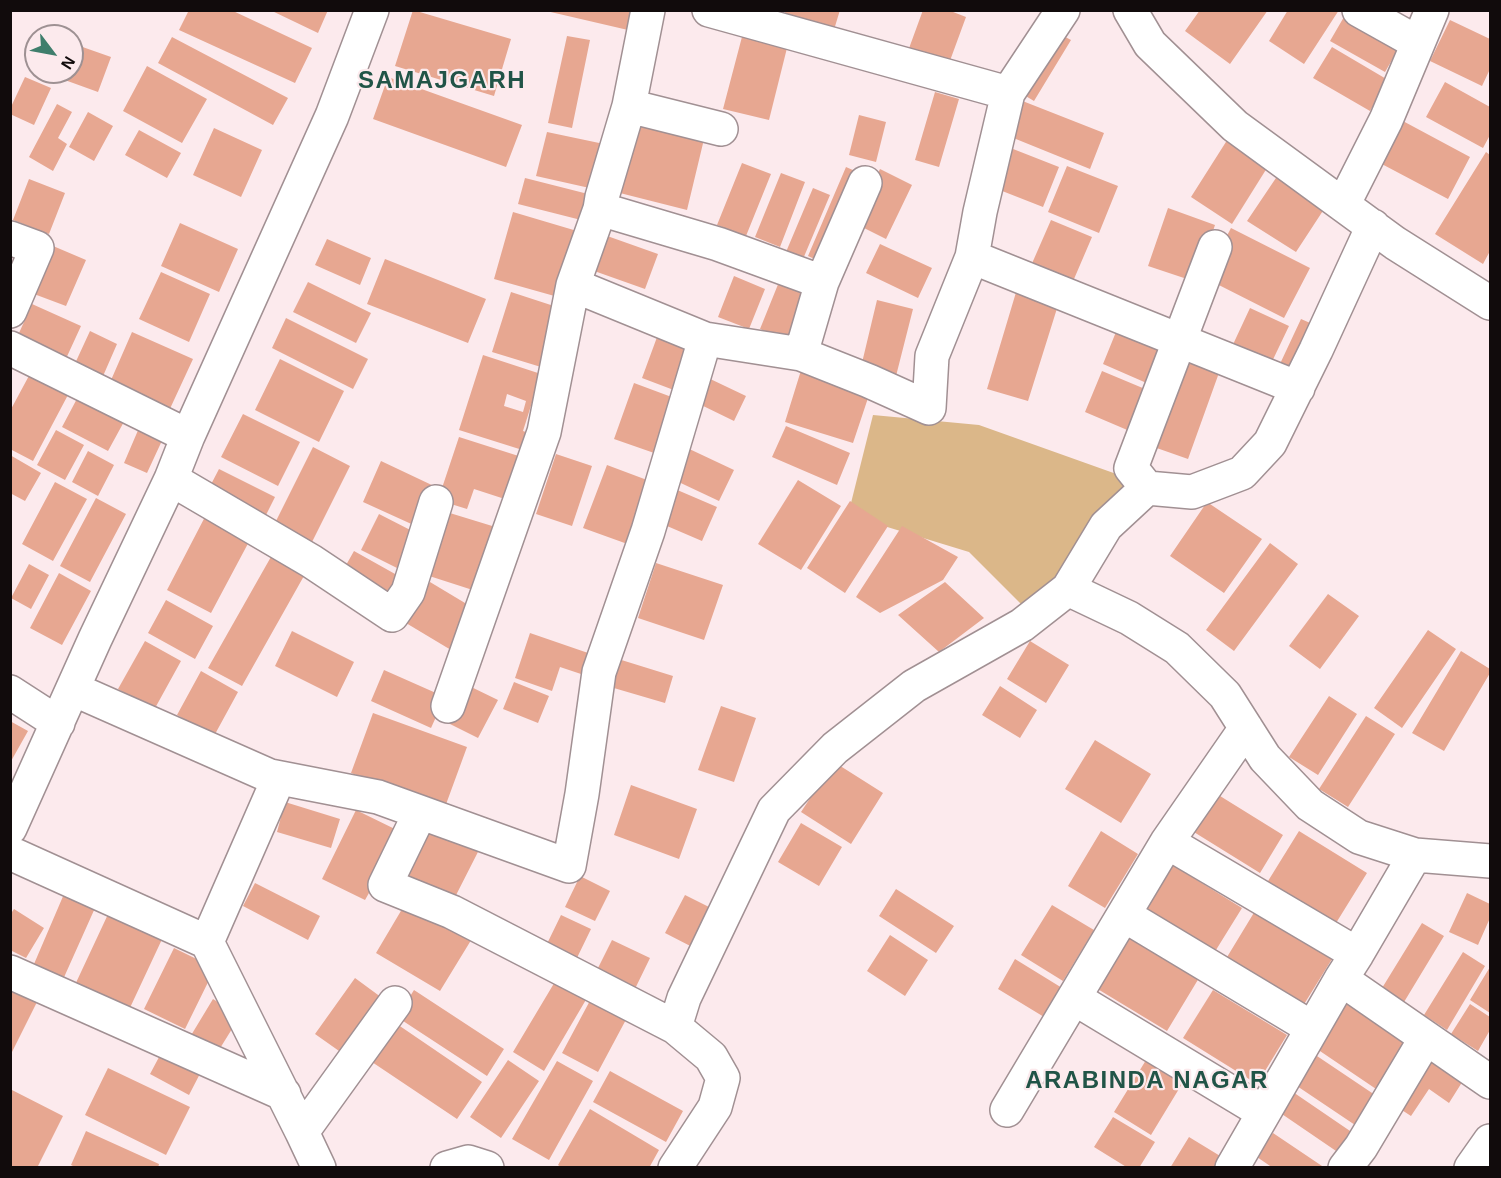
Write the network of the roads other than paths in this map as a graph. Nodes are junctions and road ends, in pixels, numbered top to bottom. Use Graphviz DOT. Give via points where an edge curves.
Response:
graph roads {
  1 [pos="372,10"];
  2 [pos="648,10"];
  3 [pos="709,10"];
  4 [pos="1063,10"];
  5 [pos="1130,10"];
  6 [pos="1359,10"];
  7 [pos="1432,10"];
  8 [pos="1418,43"];
  9 [pos="1008,93"];
  10 [pos="629,106"];
  11 [pos="721,129"];
  12 [pos="866,183"];
  13 [pos="1343,205"];
  14 [pos="600,208"];
  15 [pos="1373,226"];
  16 [pos="10,238"];
  17 [pos="1215,248"];
  18 [pos="972,257"];
  19 [pos="822,282"];
  20 [pos="573,285"];
  21 [pos="1491,303"];
  22 [pos="10,311"];
  23 [pos="705,339"];
  24 [pos="1180,340"];
  25 [pos="10,348"];
  26 [pos="801,354"];
  27 [pos="1298,388"];
  28 [pos="188,436"];
  29 [pos="171,479"];
  30 [pos="1147,488"];
  31 [pos="436,502"];
  32 [pos="1068,589"];
  33 [pos="73,689"];
  34 [pos="10,692"];
  35 [pos="448,706"];
  36 [pos="58,723"];
  37 [pos="1246,728"];
  38 [pos="270,776"];
  39 [pos="420,813"];
  40 [pos="10,828"];
  41 [pos="1167,842"];
  42 [pos="10,853"];
  43 [pos="1415,855"];
  44 [pos="1491,861"];
  45 [pos="1124,915"];
  46 [pos="207,942"];
  47 [pos="1349,966"];
  48 [pos="10,972"];
  49 [pos="1074,998"];
  50 [pos="395,1003"];
  51 [pos="675,1027"];
  52 [pos="1312,1028"];
  53 [pos="1426,1038"];
  54 [pos="1491,1082"];
  55 [pos="284,1094"];
  56 [pos="1007,1110"];
  57 [pos="1263,1112"];
  58 [pos="302,1132"];
  59 [pos="1491,1142"];
  60 [pos="319,1167"];
  61 [pos="447,1167"];
  62 [pos="487,1167"];
  63 [pos="675,1167"];
  64 [pos="1232,1167"];
  65 [pos="1345,1167"];
  66 [pos="1471,1167"];
  1 -- 28 [label="street" via="332,116"];
  2 -- 10 [label="street"];
  3 -- 9 [label="street"];
  4 -- 9 [label="street"];
  5 -- 13 [label="street" via="1149,44 1236,126"];
  6 -- 8 [label="street"];
  7 -- 8 [label="street"];
  8 -- 13 [label="street" via="1386,120"];
  9 -- 18 [label="street"];
  10 -- 11 [label="street"];
  10 -- 14 [label="street"];
  12 -- 19 [label="street"];
  13 -- 15 [label="street"];
  14 -- 19 [label="street" via="718,244"];
  14 -- 20 [label="street"];
  15 -- 21 [label="street"];
  15 -- 27 [label="street"];
  16 -- 22 [label="street" via="37,249"];
  17 -- 24 [label="street"];
  18 -- 24 [label="street"];
  18 -- 26 [label="street" via="933,356 929,408"];
  19 -- 26 [label="street"];
  20 -- 23 [label="street"];
  20 -- 35 [label="street" via="544,432"];
  23 -- 26 [label="street"];
  23 -- 39 [label="street" via="648,531 599,672 569,866"];
  24 -- 27 [label="street"];
  24 -- 30 [label="street" via="1131,468"];
  25 -- 28 [label="street"];
  27 -- 30 [label="street" via="1270,442 1242,473 1192,492"];
  28 -- 29 [label="street"];
  29 -- 31 [label="street" via="311,561 392,615 408,592"];
  29 -- 33 [label="street"];
  30 -- 32 [label="street" via="1106,526"];
  32 -- 37 [label="street" via="1129,618 1178,648 1225,695"];
  32 -- 51 [label="street" via="1022,625 914,686 835,748 774,810 684,998"];
  33 -- 36 [label="street"];
  33 -- 38 [label="street"];
  34 -- 36 [label="street"];
  36 -- 40 [label="street"];
  37 -- 41 [label="street"];
  37 -- 43 [label="street" via="1265,758 1310,805 1359,837"];
  38 -- 39 [label="street" via="378,798"];
  38 -- 46 [label="street" via="274,789"];
  39 -- 51 [label="street" via="385,885 452,912"];
  41 -- 45 [label="street"];
  41 -- 47 [label="street"];
  42 -- 46 [label="street"];
  43 -- 44 [label="street"];
  43 -- 47 [label="street"];
  45 -- 49 [label="street"];
  45 -- 52 [label="street"];
  46 -- 55 [label="street"];
  47 -- 52 [label="street"];
  47 -- 53 [label="street"];
  48 -- 55 [label="street"];
  49 -- 56 [label="street"];
  49 -- 57 [label="street"];
  50 -- 58 [label="street"];
  51 -- 63 [label="street" via="711,1057 723,1078 715,1107"];
  52 -- 57 [label="street"];
  53 -- 54 [label="street"];
  53 -- 65 [label="street"];
  55 -- 58 [label="street"];
  57 -- 64 [label="street"];
  58 -- 60 [label="street"];
  59 -- 66 [label="street"];
  61 -- 62 [label="street" via="468,1162"];
}
